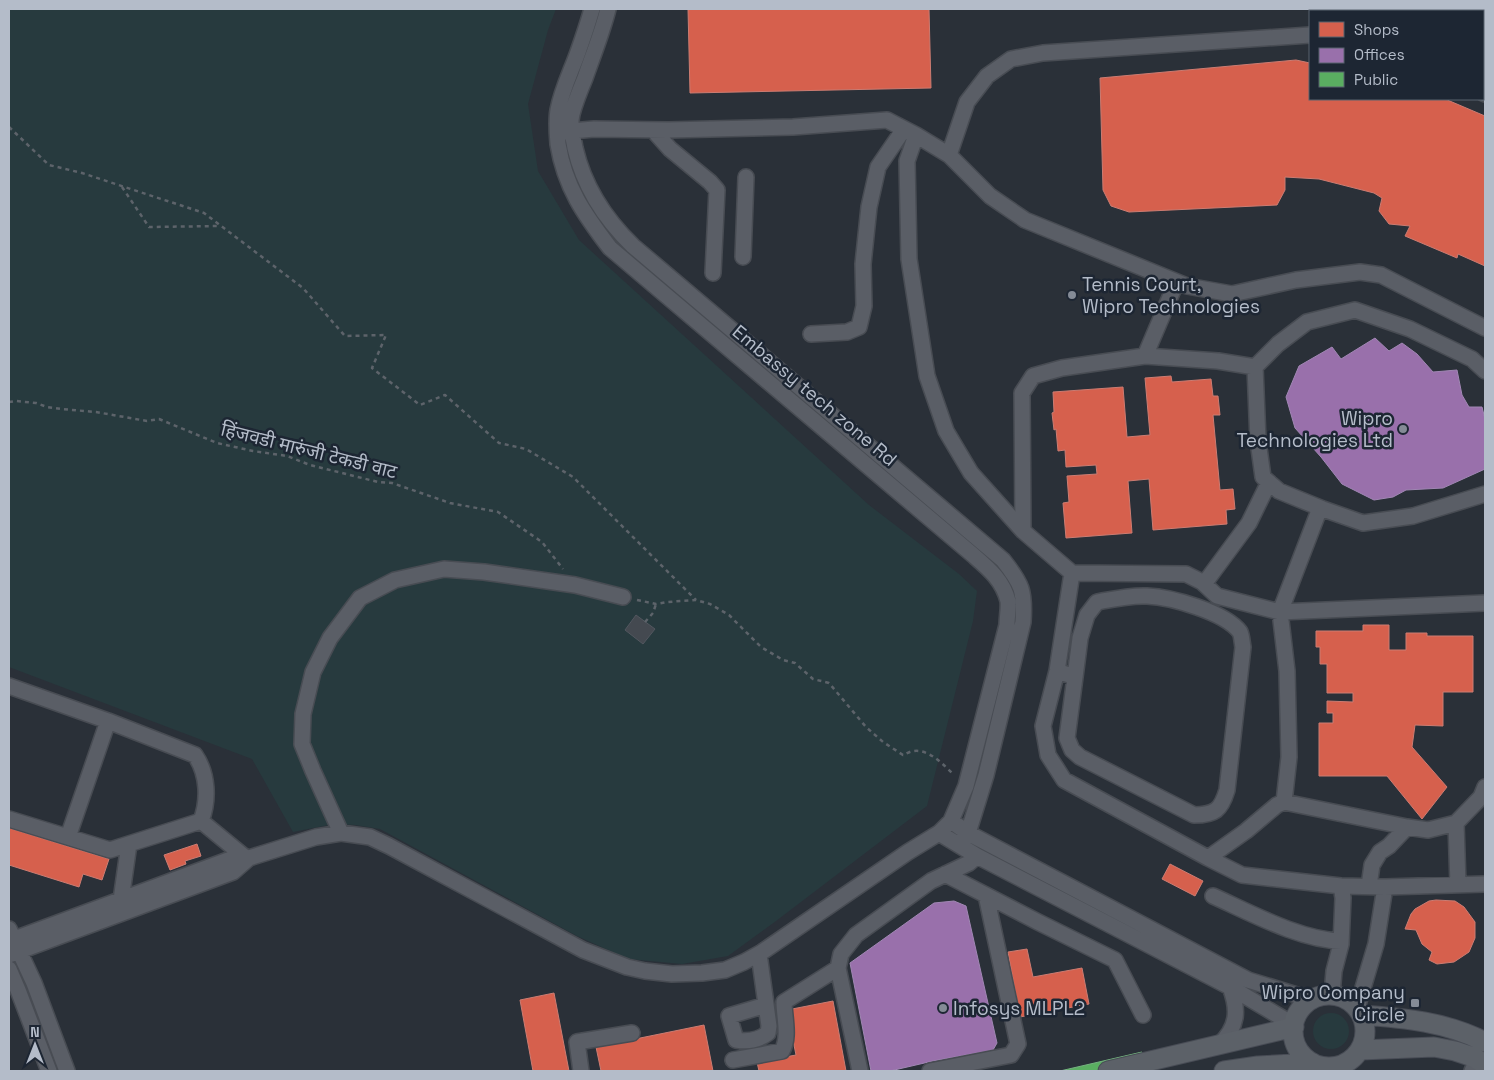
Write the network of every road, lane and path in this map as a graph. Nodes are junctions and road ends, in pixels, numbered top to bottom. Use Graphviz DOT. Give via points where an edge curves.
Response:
graph roads {
  1 [pos="592,9"];
  2 [pos="608,9"];
  3 [pos="1309,35"];
  4 [pos="9,127"];
  5 [pos="653,130"];
  6 [pos="563,132"];
  7 [pos="910,132"];
  8 [pos="949,155"];
  9 [pos="746,177"];
  10 [pos="122,186"];
  11 [pos="222,226"];
  12 [pos="743,257"];
  13 [pos="713,273"];
  14 [pos="1176,282"];
  15 [pos="1485,328"];
  16 [pos="811,334"];
  17 [pos="1145,356"];
  18 [pos="1255,367"];
  19 [pos="1485,371"];
  20 [pos="9,402"];
  21 [pos="1269,482"];
  22 [pos="1485,494"];
  23 [pos="1320,508"];
  24 [pos="1023,531"];
  25 [pos="1072,573"];
  26 [pos="1204,584"];
  27 [pos="575,585"];
  28 [pos="623,597"];
  29 [pos="696,600"];
  30 [pos="1485,603"];
  31 [pos="656,604"];
  32 [pos="1280,612"];
  33 [pos="645,622"];
  34 [pos="1057,671"];
  35 [pos="1075,678"];
  36 [pos="9,686"];
  37 [pos="108,722"];
  38 [pos="966,786"];
  39 [pos="1485,787"];
  40 [pos="1284,802"];
  41 [pos="9,819"];
  42 [pos="202,821"];
  43 [pos="951,821"];
  44 [pos="1456,823"];
  45 [pos="1407,827"];
  46 [pos="340,832"];
  47 [pos="939,832"];
  48 [pos="68,837"];
  49 [pos="963,839"];
  50 [pos="129,844"];
  51 [pos="977,856"];
  52 [pos="248,858"];
  53 [pos="1208,858"];
  54 [pos="946,874"];
  55 [pos="1485,884"];
  56 [pos="1458,885"];
  57 [pos="1341,886"];
  58 [pos="1369,886"];
  59 [pos="1385,887"];
  60 [pos="986,896"];
  61 [pos="1213,896"];
  62 [pos="121,900"];
  63 [pos="1341,941"];
  64 [pos="12,943"];
  65 [pos="759,954"];
  66 [pos="838,968"];
  67 [pos="9,969"];
  68 [pos="1230,987"];
  69 [pos="1332,995"];
  70 [pos="1312,1000"];
  71 [pos="766,1005"];
  72 [pos="1359,1012"];
  73 [pos="1143,1015"];
  74 [pos="1294,1026"];
  75 [pos="632,1033"];
  76 [pos="1485,1042"];
  77 [pos="1219,1045"];
  78 [pos="1361,1050"];
  79 [pos="733,1060"];
  80 [pos="1478,1065"];
  81 [pos="1317,1067"];
  82 [pos="49,1071"];
  83 [pos="67,1071"];
  84 [pos="582,1071"];
  85 [pos="860,1071"];
  86 [pos="930,1071"];
  87 [pos="1108,1071"];
  88 [pos="1224,1071"];
  1 -- 6 [label="street, Embassy tech zone Rd" via="562,93 558,112"];
  2 -- 6 [label="street" via="572,115"];
  3 -- 8 [label="street" via="1043,53 1011,59 987,76 967,102"];
  4 -- 10 [label="path" via="49,165"];
  5 -- 6 [label="street"];
  5 -- 7 [label="street" via="793,127 887,120"];
  5 -- 13 [label="street" via="717,190"];
  6 -- 38 [label="street, Embassy tech zone Rd" via="560,154 566,179 584,214 610,248 997,576 1008,602 1007,625"];
  6 -- 49 [label="street" via="586,183 607,218 633,246 1003,560 1017,578 1022,589 1023,622 986,775"];
  7 -- 8 [label="street"];
  7 -- 16 [label="street" via="878,167 869,207 863,264 864,306 859,327 847,332"];
  7 -- 24 [label="street" via="907,161 909,259 927,376 946,431 971,473"];
  8 -- 14 [label="street" via="990,196 1025,220"];
  9 -- 12 [label="street"];
  10 -- 11 [label="path" via="204,213"];
  10 -- 11 [label="path" via="149,227"];
  11 -- 29 [label="path" via="303,288 345,336 386,335 372,368 420,405 445,395 499,443 526,449 573,477"];
  14 -- 15 [label="street" via="1232,294 1296,280 1360,272 1381,275"];
  14 -- 17 [label="street"];
  17 -- 18 [label="street"];
  17 -- 24 [label="street" via="1062,368 1033,376 1022,393"];
  18 -- 19 [label="street" via="1307,322 1355,310 1419,333 1472,359"];
  18 -- 21 [label="street" via="1258,441 1263,477"];
  20 -- 27 [label="path, हिंजवडी मारुंजी टेकडी वाट" via="36,403 61,410 147,421 159,419 217,443 287,456 310,465 392,483 450,503 498,512 542,542"];
  21 -- 23 [label="street" via="1279,491"];
  21 -- 26 [label="street" via="1249,523"];
  22 -- 23 [label="street" via="1413,516 1363,523"];
  23 -- 32 [label="street"];
  24 -- 25 [label="street"];
  25 -- 26 [label="street" via="1186,574"];
  25 -- 34 [label="street"];
  26 -- 32 [label="street" via="1218,596"];
  27 -- 28 [label="street"];
  27 -- 46 [label="street" via="484,572 444,570 395,580 360,598 330,638 313,672 303,714 302,744"];
  28 -- 31 [label="path"];
  29 -- 31 [label="path"];
  29 -- 38 [label="path" via="728,615 761,647 795,664 813,679 829,683 866,727 896,751 903,755 924,751"];
  30 -- 32 [label="street"];
  31 -- 33 [label="path"];
  32 -- 40 [label="street" via="1289,757"];
  34 -- 35 [label="street"];
  34 -- 53 [label="street" via="1043,726 1048,755 1064,780"];
  35 -- 35 [label="street" via="1080,638 1087,615 1097,602 1147,596 1180,600 1228,622 1240,633 1243,647 1227,790 1223,803 1215,812 1194,815 1072,750 1067,738"];
  36 -- 37 [label="street"];
  37 -- 42 [label="street" via="195,755 200,762 207,797"];
  37 -- 48 [label="street"];
  38 -- 43 [label="street, Embassy tech zone Rd"];
  39 -- 44 [label="street" via="1481,798"];
  40 -- 45 [label="street"];
  40 -- 53 [label="street"];
  41 -- 48 [label="street"];
  42 -- 50 [label="street"];
  42 -- 52 [label="street"];
  43 -- 47 [label="street"];
  43 -- 49 [label="street"];
  44 -- 45 [label="street" via="1428,830"];
  44 -- 56 [label="street"];
  45 -- 58 [label="street" via="1380,852 1372,865"];
  46 -- 52 [label="street"];
  46 -- 65 [label="street" via="370,838 583,950 627,967 646,972 702,973 725,970"];
  47 -- 49 [label="street"];
  47 -- 65 [label="street"];
  48 -- 50 [label="street" via="110,850"];
  49 -- 51 [label="street"];
  49 -- 70 [label="street" via="1248,980"];
  50 -- 62 [label="street"];
  51 -- 54 [label="street"];
  51 -- 68 [label="street"];
  52 -- 62 [label="street" via="228,860"];
  52 -- 64 [label="street" via="233,872"];
  53 -- 57 [label="street" via="1242,875"];
  54 -- 60 [label="street"];
  54 -- 66 [label="street" via="932,880 856,936 841,954"];
  55 -- 56 [label="street"];
  56 -- 59 [label="street"];
  57 -- 58 [label="street"];
  57 -- 63 [label="street"];
  58 -- 59 [label="street"];
  59 -- 72 [label="street" via="1376,944"];
  60 -- 73 [label="street" via="1115,960"];
  60 -- 86 [label="street" via="1018,1044 1011,1055"];
  61 -- 63 [label="street" via="1298,933"];
  62 -- 64 [label="street"];
  63 -- 69 [label="street"];
  64 -- 83 [label="street" via="34,983"];
  65 -- 71 [label="street"];
  66 -- 79 [label="street" via="784,1002 786,1034 782,1050"];
  66 -- 85 [label="street"];
  67 -- 82 [label="street"];
  68 -- 74 [label="street"];
  68 -- 77 [label="street" via="1236,1010 1228,1037"];
  69 -- 70 [label="main road"];
  69 -- 72 [label="main road" via="1350,1002"];
  70 -- 74 [label="main road" via="1300,1010"];
  72 -- 76 [label="main road" via="1448,1027"];
  72 -- 78 [label="main road" via="1366,1032"];
  74 -- 77 [label="main road"];
  74 -- 81 [label="main road" via="1296,1044 1305,1058"];
  75 -- 84 [label="street" via="577,1042"];
  77 -- 87 [label="main road"];
  78 -- 80 [label="main road" via="1434,1046 1455,1051"];
  78 -- 81 [label="main road" via="1348,1062"];
  81 -- 88 [label="main road" via="1258,1066"];
}
